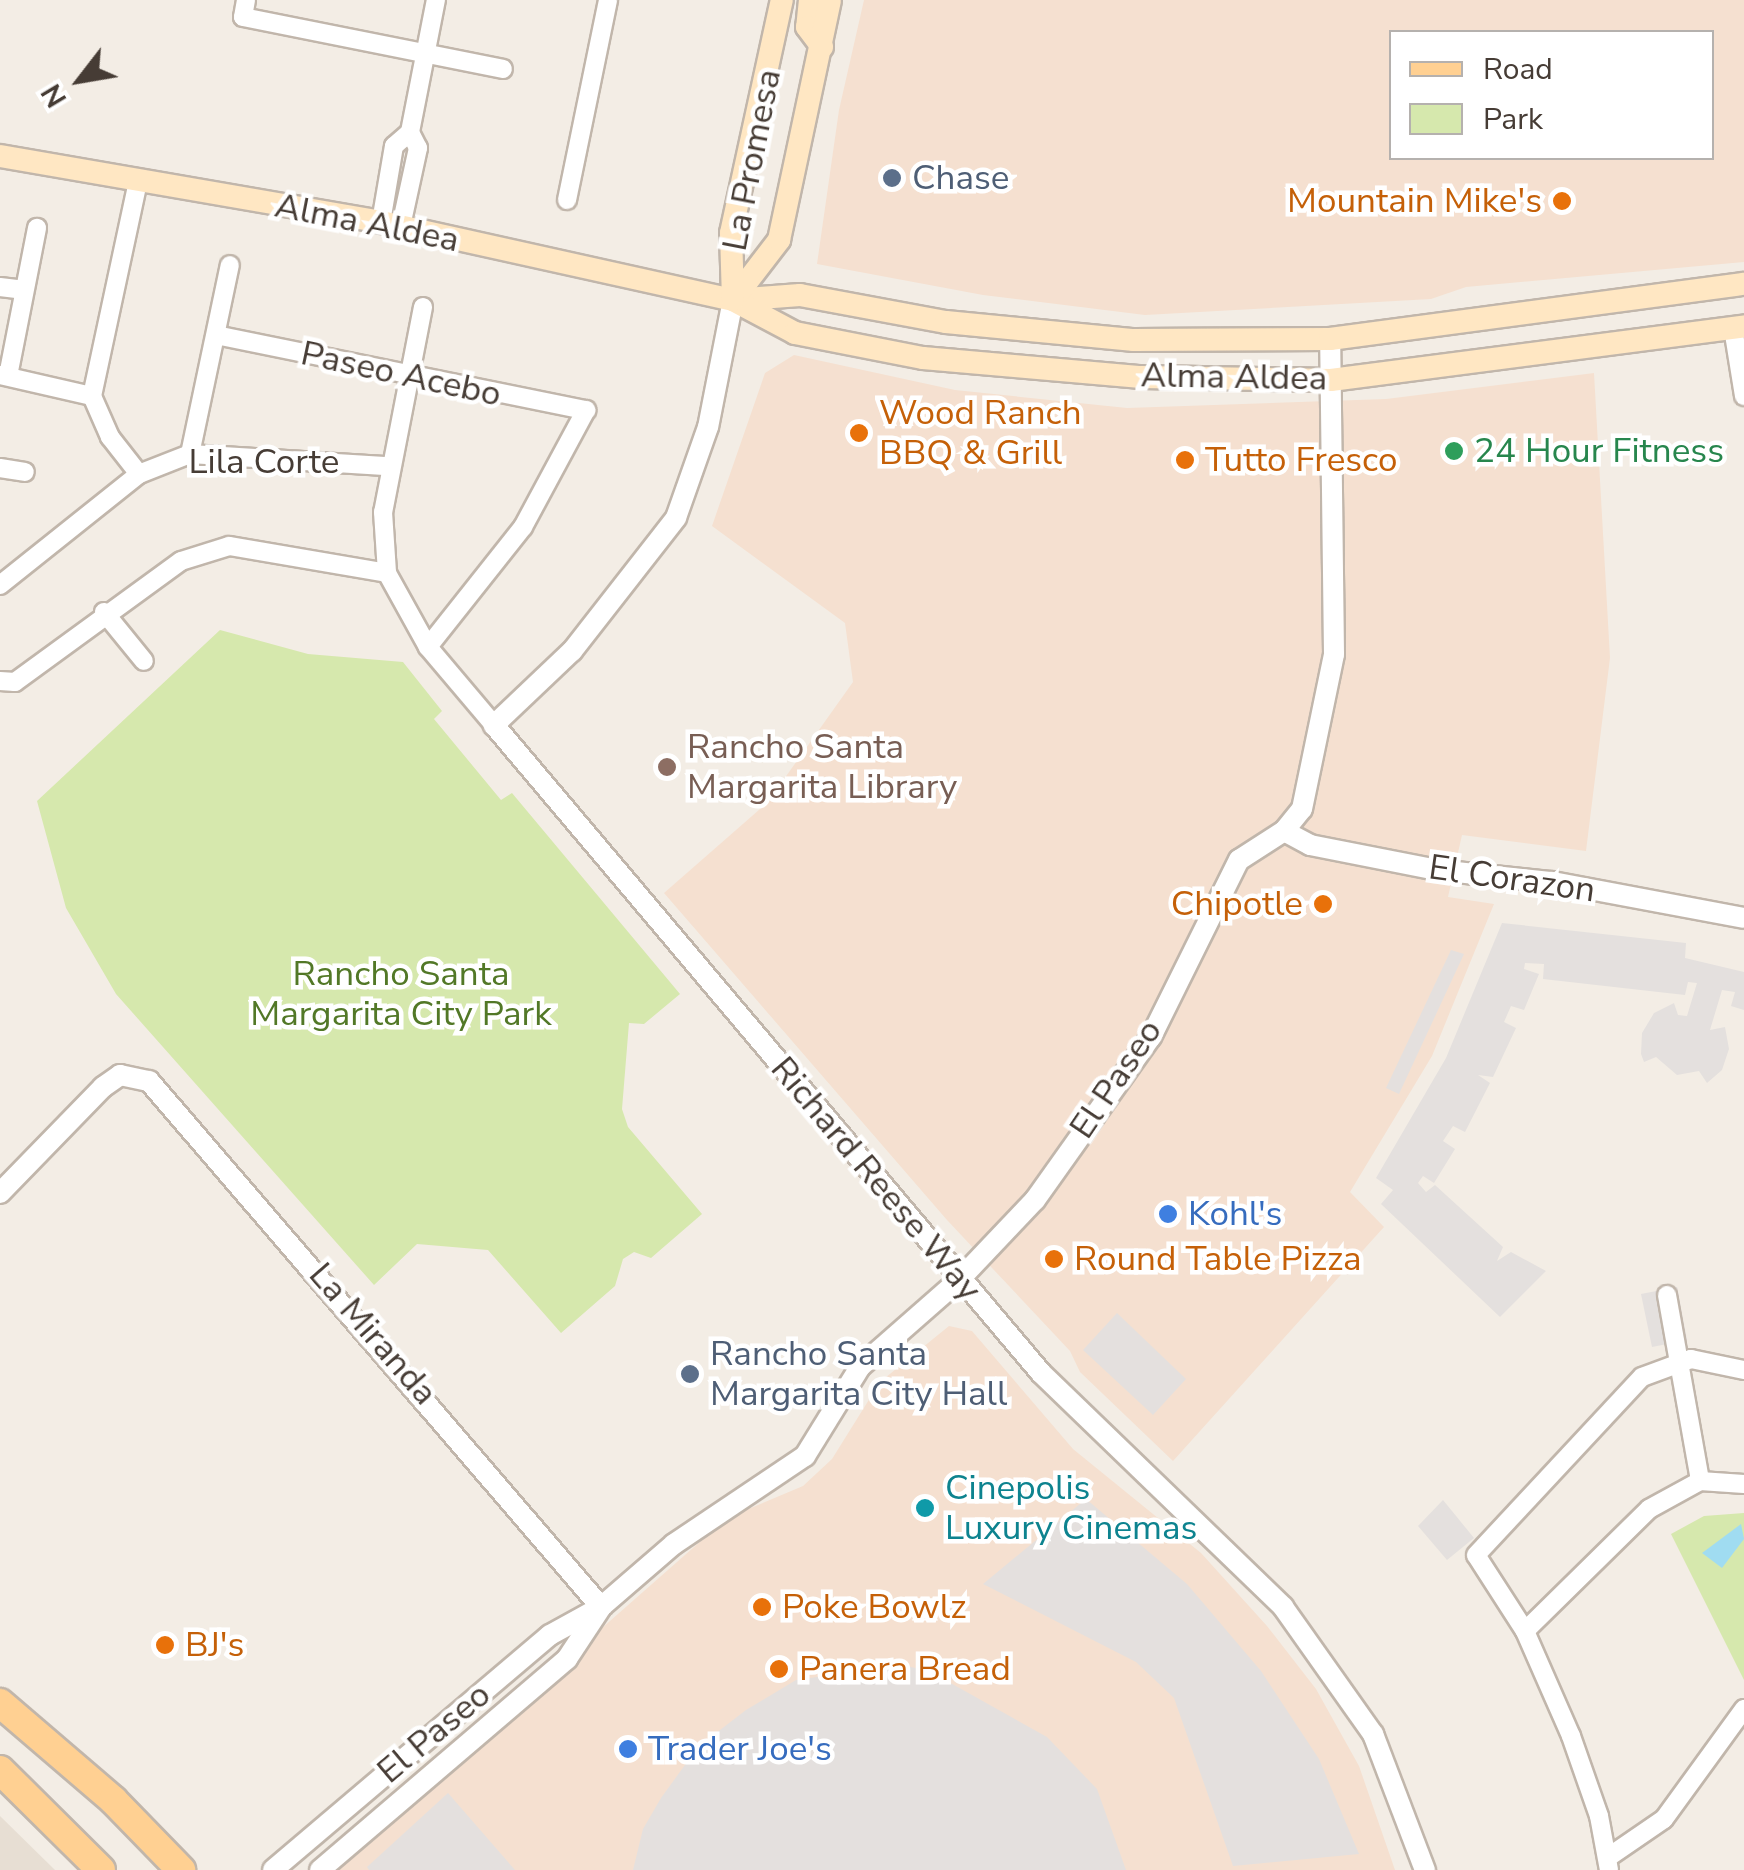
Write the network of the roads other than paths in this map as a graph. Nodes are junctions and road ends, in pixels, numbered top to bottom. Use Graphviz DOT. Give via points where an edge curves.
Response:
graph roads {
  1 [pos="436,0"];
  2 [pos="608,0"];
  3 [pos="782,0"];
  4 [pos="810,0"];
  5 [pos="830,0"];
  6 [pos="245,8"];
  7 [pos="822,48"];
  8 [pos="424,54"];
  9 [pos="503,69"];
  10 [pos="0,156"];
  11 [pos="138,182"];
  12 [pos="567,200"];
  13 [pos="391,224"];
  14 [pos="37,228"];
  15 [pos="230,265"];
  16 [pos="1744,284"];
  17 [pos="0,287"];
  18 [pos="23,290"];
  19 [pos="733,300"];
  20 [pos="424,307"];
  21 [pos="1740,325"];
  22 [pos="216,334"];
  23 [pos="1330,339"];
  24 [pos="4,376"];
  25 [pos="408,378"];
  26 [pos="1332,380"];
  27 [pos="92,396"];
  28 [pos="1744,396"];
  29 [pos="190,454"];
  30 [pos="389,466"];
  31 [pos="0,468"];
  32 [pos="25,472"];
  33 [pos="139,474"];
  34 [pos="388,573"];
  35 [pos="0,584"];
  36 [pos="104,612"];
  37 [pos="428,647"];
  38 [pos="144,661"];
  39 [pos="0,681"];
  40 [pos="494,725"];
  41 [pos="1284,831"];
  42 [pos="1744,918"];
  43 [pos="0,1194"];
  44 [pos="959,1280"];
  45 [pos="1666,1295"];
  46 [pos="1679,1361"];
  47 [pos="1744,1370"];
  48 [pos="1700,1481"];
  49 [pos="1744,1484"];
  50 [pos="601,1607"];
  51 [pos="1524,1630"];
  52 [pos="0,1703"];
  53 [pos="1744,1709"];
  54 [pos="0,1770"];
  55 [pos="1609,1863"];
  56 [pos="101,1870"];
  57 [pos="181,1870"];
  58 [pos="274,1870"];
  59 [pos="320,1870"];
  60 [pos="1425,1870"];
  1 -- 8 [label="street"];
  2 -- 12 [label="street"];
  3 -- 19 [label="main road, La Promesa" via="731,233"];
  4 -- 7 [label="main road" via="807,26"];
  5 -- 7 [label="main road, La Promesa"];
  6 -- 8 [label="street"];
  7 -- 19 [label="main road, La Promesa" via="779,240"];
  8 -- 9 [label="street"];
  8 -- 13 [label="street" via="410,132 394,146"];
  10 -- 11 [label="main road, Alma Aldea"];
  11 -- 13 [label="main road, Alma Aldea"];
  11 -- 27 [label="street"];
  13 -- 19 [label="main road, Alma Aldea"];
  14 -- 18 [label="street"];
  15 -- 22 [label="street"];
  16 -- 23 [label="main road, Alma Aldea"];
  17 -- 18 [label="street"];
  18 -- 24 [label="street"];
  19 -- 23 [label="main road, Alma Aldea" via="800,296 946,322 1134,340"];
  19 -- 26 [label="main road, Alma Aldea" via="795,333 924,358 1142,377"];
  19 -- 40 [label="street" via="708,427 676,518 616,602"];
  20 -- 25 [label="street"];
  21 -- 26 [label="main road, Alma Aldea"];
  21 -- 28 [label="street"];
  22 -- 25 [label="street, Paseo Acebo"];
  22 -- 29 [label="street"];
  23 -- 26 [label="street, El Paseo"];
  24 -- 27 [label="street"];
  25 -- 30 [label="street"];
  25 -- 37 [label="street, Paseo Acebo" via="586,410 523,527"];
  26 -- 41 [label="street, El Paseo" via="1334,654 1302,809"];
  27 -- 33 [label="street" via="110,436"];
  29 -- 30 [label="street, Lila Corte"];
  29 -- 33 [label="street, Lila Corte"];
  30 -- 34 [label="street" via="383,512"];
  31 -- 32 [label="street"];
  33 -- 35 [label="street, Lila Corte"];
  34 -- 36 [label="street" via="229,546 182,561"];
  34 -- 37 [label="street"];
  36 -- 38 [label="street"];
  36 -- 39 [label="street" via="15,682"];
  37 -- 40 [label="street"];
  40 -- 44 [label="street, Richard Reese Way"];
  41 -- 42 [label="street, El Corazon" via="1310,844 1437,870 1552,882"];
  41 -- 44 [label="street, El Paseo" via="1240,860 1151,1037 1035,1200"];
  43 -- 50 [label="street, La Miranda" via="103,1087 133,1074 162,1090"];
  44 -- 50 [label="street, El Paseo" via="860,1367 806,1456 674,1544"];
  44 -- 60 [label="street, Richard Reese Way" via="1084,1420 1224,1544 1283,1607 1373,1734"];
  45 -- 46 [label="street"];
  46 -- 47 [label="street" via="1717,1360"];
  46 -- 48 [label="street"];
  46 -- 51 [label="street" via="1642,1377 1476,1554"];
  48 -- 49 [label="street"];
  48 -- 51 [label="street" via="1638,1518"];
  50 -- 58 [label="street, El Paseo" via="550,1635"];
  50 -- 59 [label="street, El Paseo" via="567,1659"];
  51 -- 55 [label="street" via="1571,1736"];
  52 -- 57 [label="main road" via="113,1800"];
  53 -- 55 [label="street" via="1664,1819"];
  54 -- 56 [label="main road"];
}
